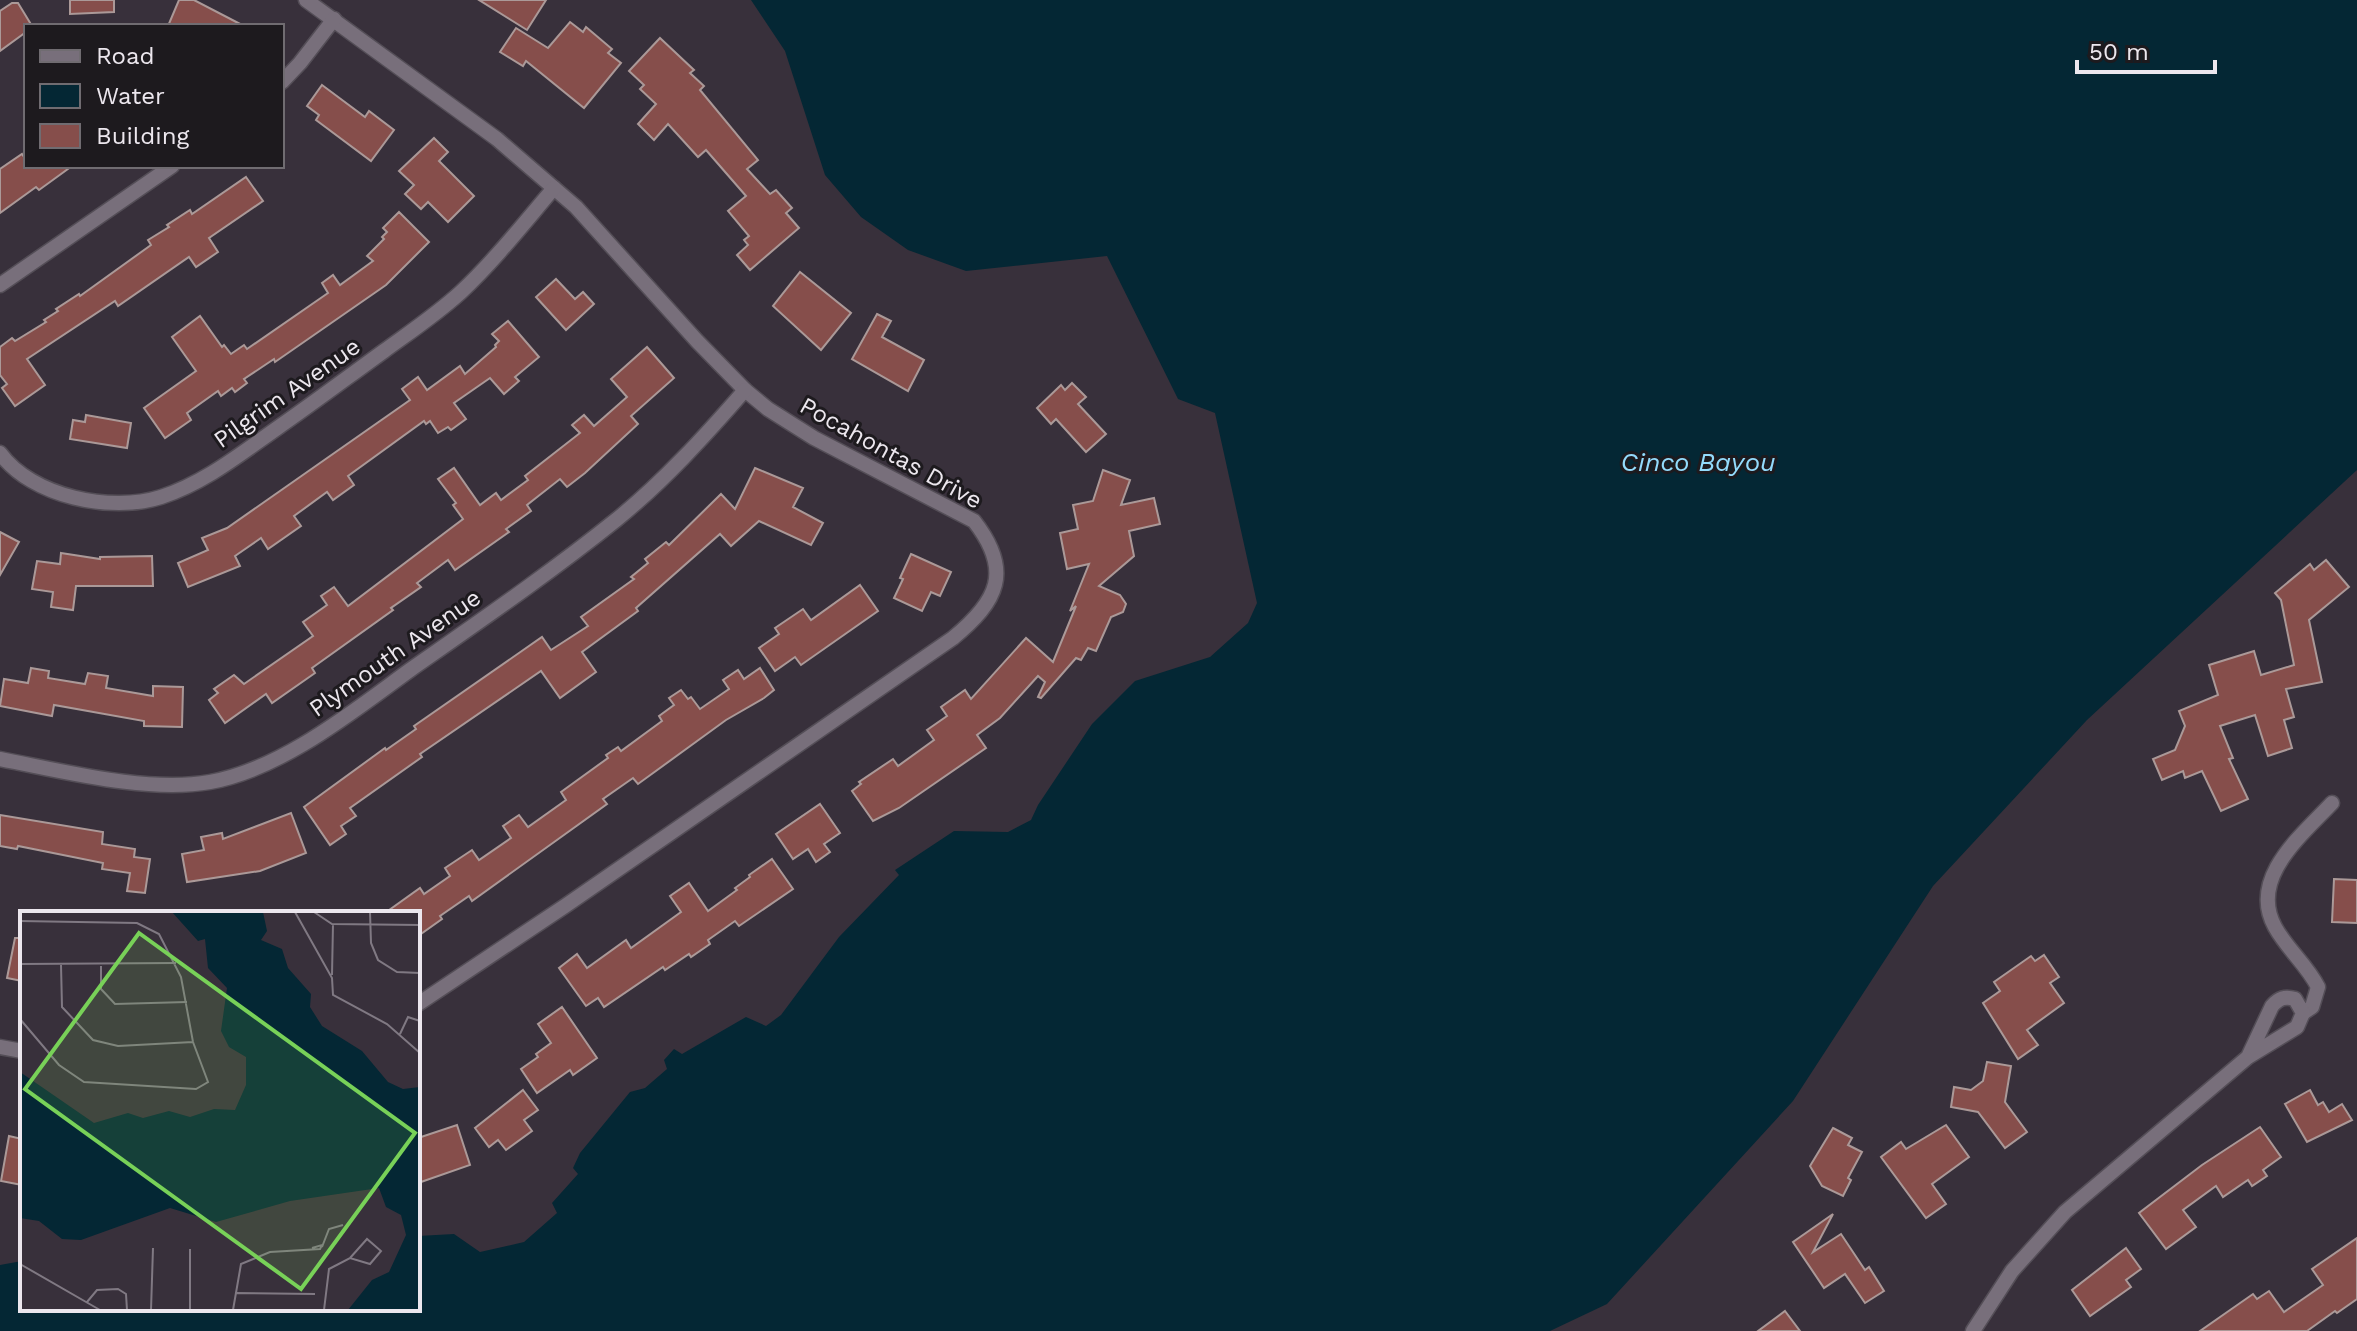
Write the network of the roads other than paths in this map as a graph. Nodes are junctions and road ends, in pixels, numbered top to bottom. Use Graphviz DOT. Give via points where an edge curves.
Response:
graph roads {
  1 [pos="306,0"];
  2 [pos="334,19"];
  3 [pos="284,80"];
  4 [pos="169,168"];
  5 [pos="554,188"];
  6 [pos="0,285"];
  7 [pos="745,390"];
  8 [pos="0,453"];
  9 [pos="0,759"];
  10 [pos="2332,803"];
  11 [pos="420,1003"];
  12 [pos="2303,1013"];
  13 [pos="0,1047"];
  14 [pos="20,1051"];
  15 [pos="2248,1057"];
  16 [pos="1973,1331"];
  1 -- 2 [label="street, Pocahontas Drive"];
  2 -- 3 [label="street"];
  2 -- 5 [label="street, Pocahontas Drive" via="497,139"];
  4 -- 6 [label="street"];
  5 -- 7 [label="street, Pocahontas Drive"];
  5 -- 8 [label="street, Pilgrim Avenue" via="492,260 440,309 291,419 186,488 137,502 83,500 43,486"];
  7 -- 9 [label="street, Plymouth Avenue" via="618,519 345,716 269,762 230,777 180,785"];
  7 -- 11 [label="street, Pocahontas Drive" via="814,438 974,521 987,538 996,570 988,603 953,638"];
  10 -- 12 [label="street" via="2289,849 2269,884 2272,922 2318,987 2312,1007"];
  12 -- 15 [label="street" via="2297,1027"];
  12 -- 15 [label="street" via="2295,999 2277,1000"];
  13 -- 14 [label="street"];
  15 -- 16 [label="street" via="2044,1233"];
}
